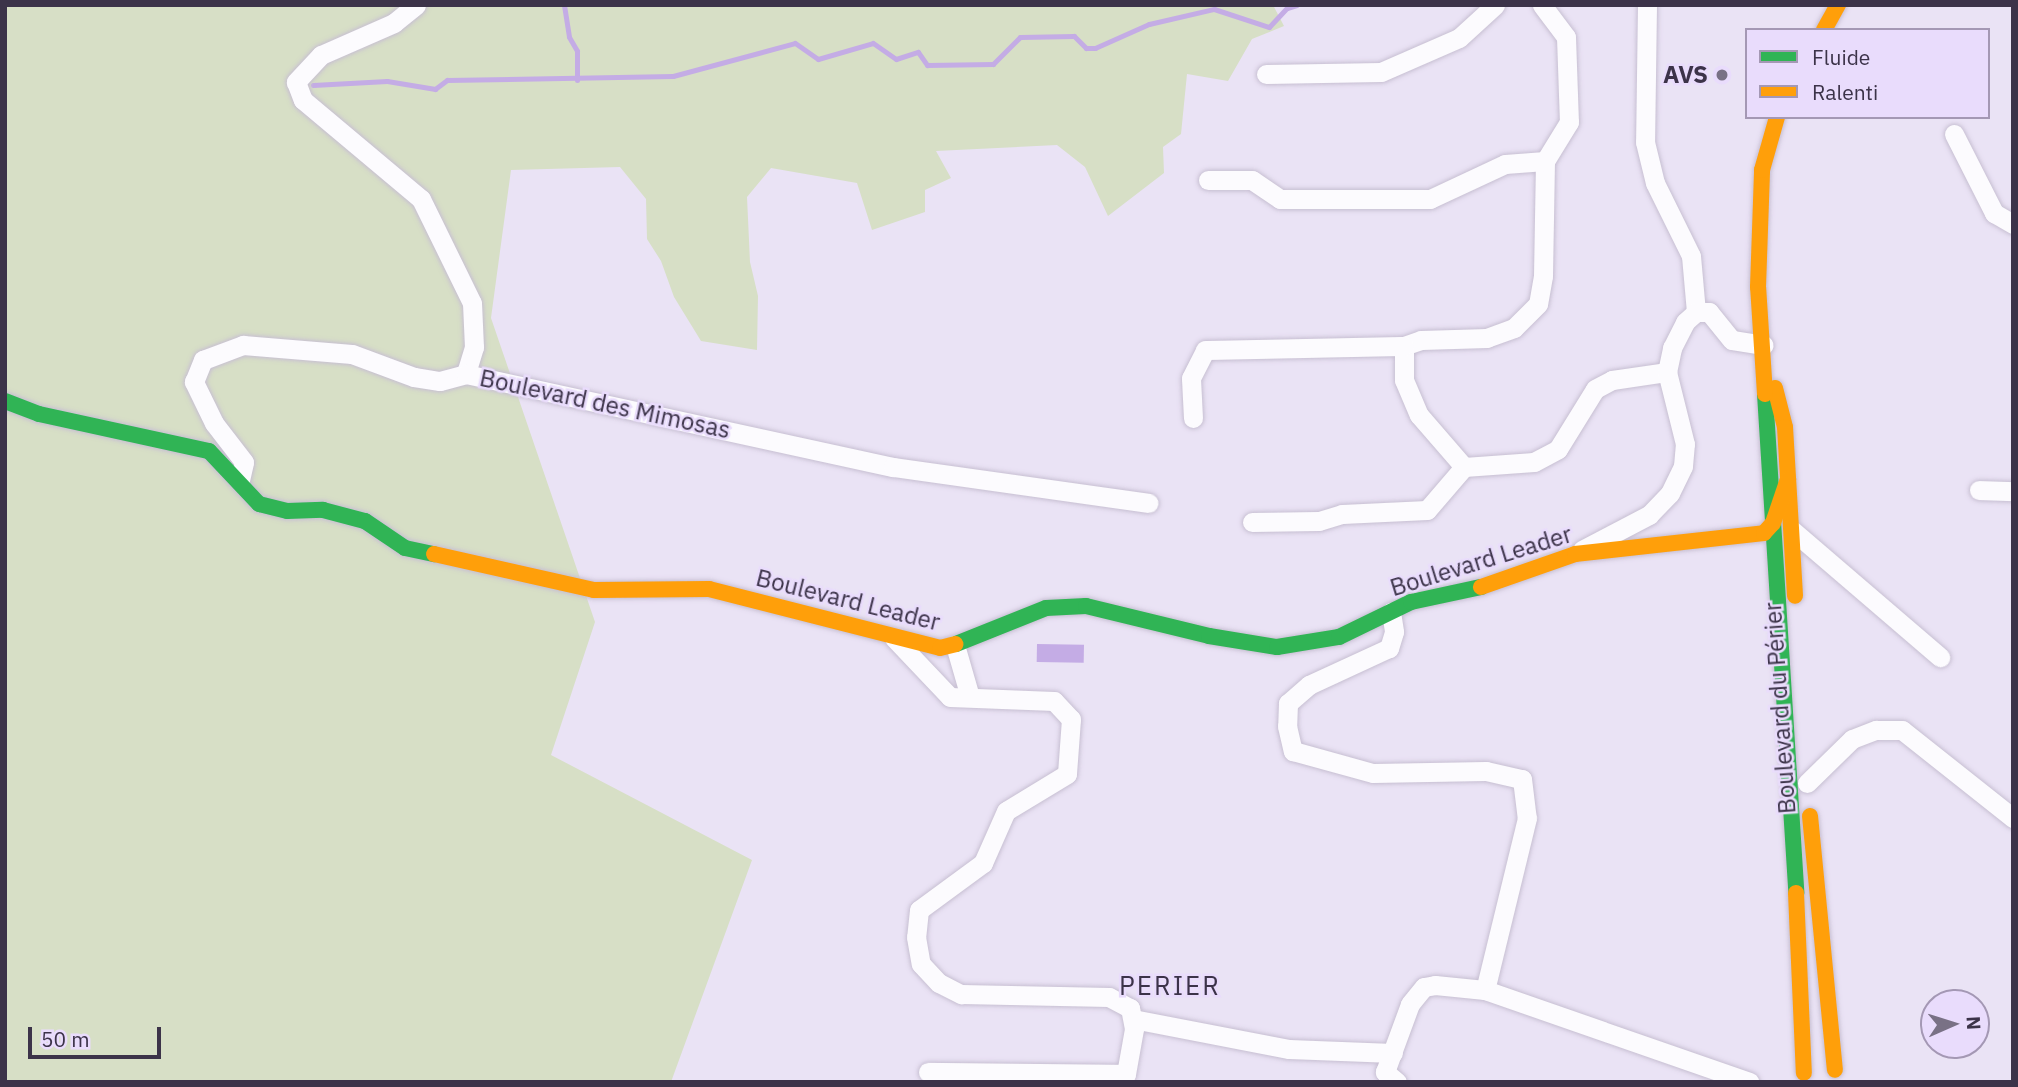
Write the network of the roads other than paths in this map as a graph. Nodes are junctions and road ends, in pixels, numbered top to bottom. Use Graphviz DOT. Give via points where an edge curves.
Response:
graph roads {
  1 [pos="416,5"];
  2 [pos="1494,5"];
  3 [pos="1542,5"];
  4 [pos="1647,5"];
  5 [pos="1838,5"];
  6 [pos="1825,28"];
  7 [pos="1266,74"];
  8 [pos="1777,119"];
  9 [pos="1954,134"];
  10 [pos="1545,161"];
  11 [pos="1208,180"];
  12 [pos="2013,224"];
  13 [pos="1696,312"];
  14 [pos="1764,345"];
  15 [pos="1404,346"];
  16 [pos="1667,372"];
  17 [pos="466,374"];
  18 [pos="5,401"];
  19 [pos="1194,418"];
  20 [pos="1464,467"];
  21 [pos="1788,479"];
  22 [pos="240,480"];
  23 [pos="1979,490"];
  24 [pos="2013,491"];
  25 [pos="1148,503"];
  26 [pos="1252,522"];
  27 [pos="1773,523"];
  28 [pos="1793,531"];
  29 [pos="1738,539"];
  30 [pos="1575,554"];
  31 [pos="1775,555"];
  32 [pos="1391,612"];
  33 [pos="894,638"];
  34 [pos="955,645"];
  35 [pos="1940,657"];
  36 [pos="970,697"];
  37 [pos="1807,783"];
  38 [pos="2013,818"];
  39 [pos="1485,990"];
  40 [pos="1133,1019"];
  41 [pos="1393,1053"];
  42 [pos="1835,1070"];
  43 [pos="928,1072"];
  44 [pos="1798,1077"];
  45 [pos="1125,1078"];
  46 [pos="1853,1081"];
  47 [pos="1397,1082"];
  48 [pos="1749,1082"];
  1 -- 17 [label="street" via="394,23 321,55 296,82 303,100 421,199 472,303 474,347"];
  2 -- 7 [label="street" via="1459,38 1381,72"];
  3 -- 10 [label="street" via="1566,37 1570,122"];
  4 -- 13 [label="street" via="1645,142 1655,183 1691,256"];
  5 -- 6 [label="street"];
  8 -- 14 [label="street, Boulevard du Périer" via="1761,182 1758,287"];
  9 -- 12 [label="street" via="1994,213"];
  10 -- 11 [label="street" via="1505,164 1430,199 1280,199 1252,180"];
  10 -- 15 [label="street" via="1543,276 1538,304 1514,328 1487,338 1421,340"];
  13 -- 14 [label="street" via="1709,312 1723,332 1741,345"];
  13 -- 16 [label="street" via="1672,348"];
  14 -- 21 [label="street, Boulevard du Périer" via="1785,427"];
  14 -- 27 [label="street, Boulevard du Périer"];
  15 -- 19 [label="street" via="1205,351 1191,378"];
  15 -- 20 [label="street" via="1404,380 1419,415"];
  16 -- 20 [label="street" via="1612,380 1595,389 1558,449 1534,462"];
  16 -- 30 [label="street" via="1685,444 1683,466 1670,493 1648,515"];
  17 -- 22 [label="street, Boulevard des Mimosas" via="440,381 414,377 352,354 243,345 203,360 194,383 214,423 244,462"];
  17 -- 25 [label="street, Boulevard des Mimosas" via="893,467"];
  18 -- 22 [label="street, Boulevard Leader" via="39,414 209,451"];
  20 -- 26 [label="street" via="1427,510 1342,514 1319,521"];
  21 -- 27 [label="street"];
  21 -- 28 [label="street, Boulevard du Périer"];
  22 -- 33 [label="street, Boulevard Leader" via="259,504 287,511 323,510 365,521 405,548 476,566 594,590 709,589"];
  23 -- 24 [label="street"];
  27 -- 29 [label="street" via="1764,533"];
  27 -- 31 [label="street, Boulevard du Périer"];
  28 -- 35 [label="street"];
  28 -- 37 [label="street, Boulevard du Périer"];
  29 -- 30 [label="street, Boulevard Leader" via="1650,543"];
  29 -- 31 [label="street"];
  30 -- 32 [label="street, Boulevard Leader" via="1472,590 1411,602"];
  31 -- 44 [label="street, Boulevard du Périer" via="1792,785"];
  32 -- 34 [label="street, Boulevard Leader" via="1339,636 1277,647 1209,636 1086,606 1046,608"];
  32 -- 39 [label="street" via="1394,632 1389,648 1309,685 1288,702 1290,739 1293,751 1373,773 1486,771 1522,779 1527,818"];
  33 -- 34 [label="street, Boulevard Leader" via="940,648"];
  33 -- 36 [label="street" via="950,697"];
  34 -- 36 [label="street"];
  36 -- 40 [label="street" via="1054,701 1071,719 1072,753 1067,774 1006,811 983,863 919,910 916,937 921,964 939,983 961,994 1109,997 1130,1008"];
  37 -- 38 [label="street" via="1852,739 1876,730 1902,730"];
  37 -- 42 [label="street, Boulevard du Périer"];
  39 -- 41 [label="street" via="1424,987 1410,1004"];
  39 -- 48 [label="street"];
  40 -- 41 [label="street" via="1289,1049"];
  40 -- 45 [label="street"];
  41 -- 47 [label="street" via="1385,1072"];
  42 -- 44 [label="street"];
  42 -- 46 [label="street"];
  43 -- 45 [label="street"];
}
